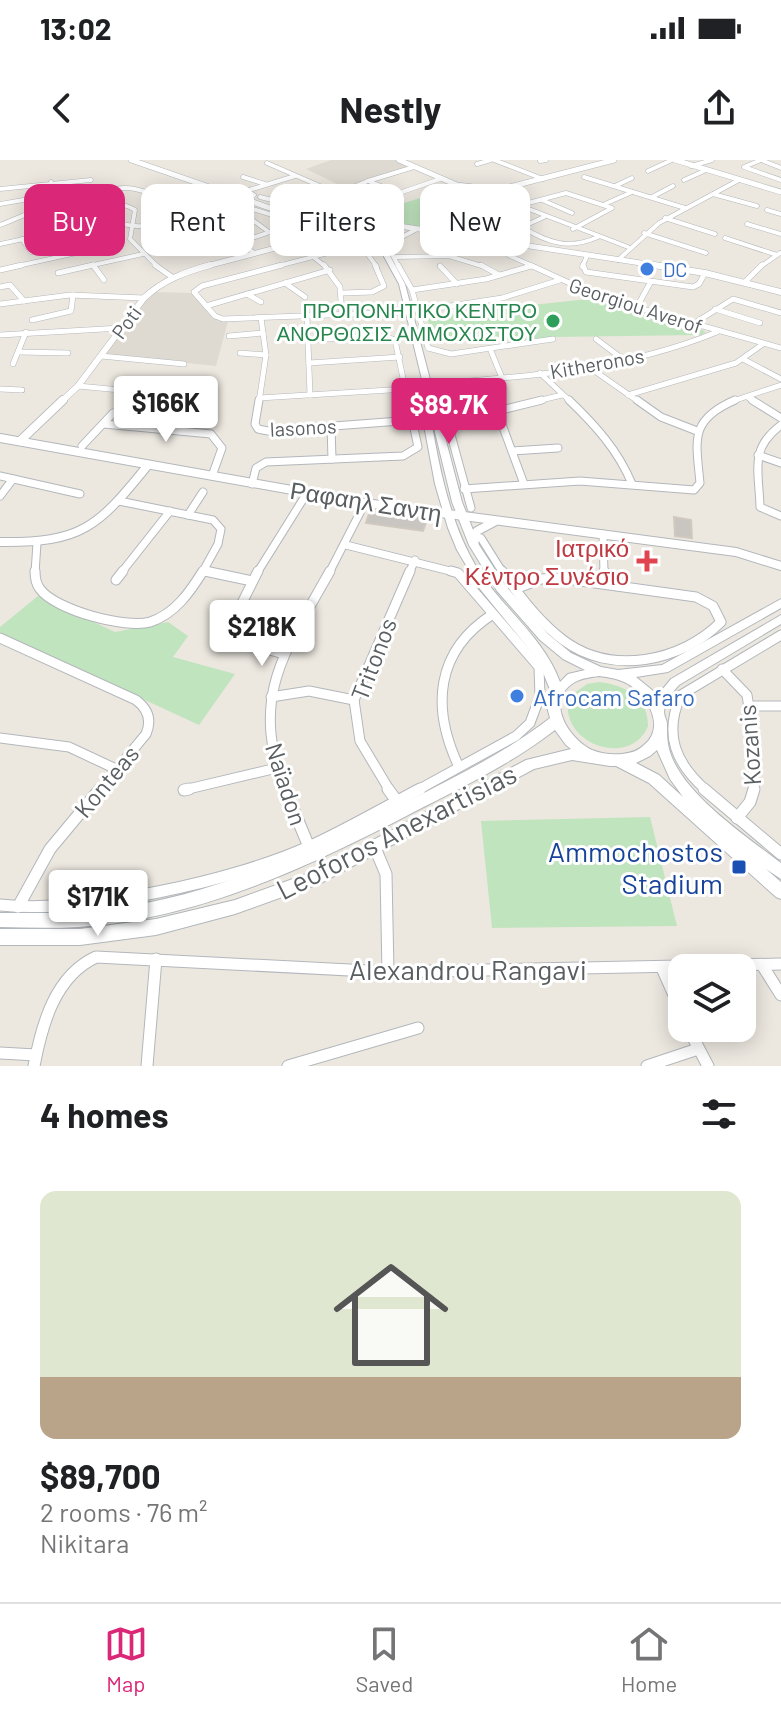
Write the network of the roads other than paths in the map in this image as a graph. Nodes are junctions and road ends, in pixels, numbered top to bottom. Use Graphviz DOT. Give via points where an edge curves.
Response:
graph roads {
  1 [pos="131,160"];
  2 [pos="411,160"];
  3 [pos="492,160"];
  4 [pos="589,160"];
  5 [pos="614,160"];
  6 [pos="674,160"];
  7 [pos="712,160"];
  8 [pos="761,160"];
  9 [pos="401,161"];
  10 [pos="267,163"];
  11 [pos="599,163"];
  12 [pos="477,164"];
  13 [pos="691,166"];
  14 [pos="414,167"];
  15 [pos="781,168"];
  16 [pos="648,171"];
  17 [pos="704,171"];
  18 [pos="295,176"];
  19 [pos="243,177"];
  20 [pos="584,177"];
  21 [pos="632,178"];
  22 [pos="440,179"];
  23 [pos="543,179"];
  24 [pos="91,180"];
  25 [pos="684,180"];
  26 [pos="739,180"];
  27 [pos="368,181"];
  28 [pos="51,182"];
  29 [pos="315,184"];
  30 [pos="360,184"];
  31 [pos="376,184"];
  32 [pos="267,185"];
  33 [pos="125,186"];
  34 [pos="615,186"];
  35 [pos="673,186"];
  36 [pos="780,186"];
  37 [pos="0,189"];
  38 [pos="254,189"];
  39 [pos="404,190"];
  40 [pos="632,192"];
  41 [pos="713,194"];
  42 [pos="260,197"];
  43 [pos="651,197"];
  44 [pos="541,199"];
  45 [pos="270,200"];
  46 [pos="530,203"];
  47 [pos="0,204"];
  48 [pos="125,204"];
  49 [pos="605,204"];
  50 [pos="757,206"];
  51 [pos="270,208"];
  52 [pos="685,208"];
  53 [pos="254,210"];
  54 [pos="767,210"];
  55 [pos="530,211"];
  56 [pos="572,213"];
  57 [pos="24,214"];
  58 [pos="781,214"];
  59 [pos="544,217"];
  60 [pos="664,218"];
  61 [pos="254,222"];
  62 [pos="747,224"];
  63 [pos="0,225"];
  64 [pos="125,225"];
  65 [pos="131,226"];
  66 [pos="404,227"];
  67 [pos="417,229"];
  68 [pos="573,229"];
  69 [pos="420,230"];
  70 [pos="269,232"];
  71 [pos="644,233"];
  72 [pos="715,234"];
  73 [pos="781,234"];
  74 [pos="254,236"];
  75 [pos="598,237"];
  76 [pos="725,238"];
  77 [pos="22,239"];
  78 [pos="24,242"];
  79 [pos="0,244"];
  80 [pos="628,247"];
  81 [pos="530,248"];
  82 [pos="141,252"];
  83 [pos="706,253"];
  84 [pos="779,253"];
  85 [pos="141,254"];
  86 [pos="63,256"];
  87 [pos="146,256"];
  88 [pos="240,256"];
  89 [pos="312,256"];
  90 [pos="369,256"];
  91 [pos="380,256"];
  92 [pos="384,256"];
  93 [pos="420,256"];
  94 [pos="456,256"];
  95 [pos="511,256"];
  96 [pos="587,256"];
  97 [pos="396,257"];
  98 [pos="618,260"];
  99 [pos="93,265"];
  100 [pos="440,266"];
  101 [pos="532,266"];
  102 [pos="0,270"];
  103 [pos="330,270"];
  104 [pos="58,273"];
  105 [pos="705,273"];
  106 [pos="499,275"];
  107 [pos="172,277"];
  108 [pos="104,280"];
  109 [pos="560,280"];
  110 [pos="745,282"];
  111 [pos="285,283"];
  112 [pos="650,283"];
  113 [pos="457,284"];
  114 [pos="0,287"];
  115 [pos="412,290"];
  116 [pos="781,292"];
  117 [pos="343,293"];
  118 [pos="247,294"];
  119 [pos="73,295"];
  120 [pos="305,297"];
  121 [pos="144,298"];
  122 [pos="24,301"];
  123 [pos="261,302"];
  124 [pos="0,304"];
  125 [pos="206,306"];
  126 [pos="637,307"];
  127 [pos="715,309"];
  128 [pos="411,312"];
  129 [pos="781,313"];
  130 [pos="342,315"];
  131 [pos="307,316"];
  132 [pos="261,318"];
  133 [pos="32,320"];
  134 [pos="760,323"];
  135 [pos="693,324"];
  136 [pos="121,328"];
  137 [pos="26,332"];
  138 [pos="717,332"];
  139 [pos="263,333"];
  140 [pos="0,335"];
  141 [pos="229,336"];
  142 [pos="553,339"];
  143 [pos="596,339"];
  144 [pos="309,340"];
  145 [pos="763,344"];
  146 [pos="781,348"];
  147 [pos="491,351"];
  148 [pos="19,352"];
  149 [pos="68,353"];
  150 [pos="240,353"];
  151 [pos="266,355"];
  152 [pos="101,356"];
  153 [pos="400,357"];
  154 [pos="743,359"];
  155 [pos="624,360"];
  156 [pos="309,363"];
  157 [pos="13,364"];
  158 [pos="184,364"];
  159 [pos="589,367"];
  160 [pos="540,373"];
  161 [pos="502,378"];
  162 [pos="781,379"];
  163 [pos="423,384"];
  164 [pos="781,385"];
  165 [pos="78,386"];
  166 [pos="0,389"];
  167 [pos="406,389"];
  168 [pos="22,390"];
  169 [pos="310,395"];
  170 [pos="562,395"];
  171 [pos="628,395"];
  172 [pos="747,397"];
  173 [pos="259,398"];
  174 [pos="192,408"];
  175 [pos="497,411"];
  176 [pos="113,413"];
  177 [pos="781,418"];
  178 [pos="413,420"];
  179 [pos="104,424"];
  180 [pos="781,425"];
  181 [pos="331,426"];
  182 [pos="697,431"];
  183 [pos="0,438"];
  184 [pos="20,441"];
  185 [pos="82,446"];
  186 [pos="558,448"];
  187 [pos="512,451"];
  188 [pos="758,455"];
  189 [pos="332,459"];
  190 [pos="781,463"];
  191 [pos="148,465"];
  192 [pos="0,476"];
  193 [pos="212,476"];
  194 [pos="13,479"];
  195 [pos="252,484"];
  196 [pos="524,484"];
  197 [pos="632,484"];
  198 [pos="464,489"];
  199 [pos="203,492"];
  200 [pos="307,493"];
  201 [pos="80,494"];
  202 [pos="0,496"];
  203 [pos="119,501"];
  204 [pos="365,503"];
  205 [pos="471,508"];
  206 [pos="170,511"];
  207 [pos="447,514"];
  208 [pos="188,515"];
  209 [pos="462,516"];
  210 [pos="781,516"];
  211 [pos="497,521"];
  212 [pos="603,534"];
  213 [pos="0,542"];
  214 [pos="477,542"];
  215 [pos="37,543"];
  216 [pos="346,545"];
  217 [pos="415,560"];
  218 [pos="781,566"];
  219 [pos="204,571"];
  220 [pos="116,580"];
  221 [pos="252,581"];
  222 [pos="604,583"];
  223 [pos="515,589"];
  224 [pos="781,603"];
  225 [pos="493,614"];
  226 [pos="781,619"];
  227 [pos="781,635"];
  228 [pos="0,638"];
  229 [pos="284,654"];
  230 [pos="722,669"];
  231 [pos="599,671"];
  232 [pos="616,674"];
  233 [pos="557,691"];
  234 [pos="271,697"];
  235 [pos="354,700"];
  236 [pos="750,706"];
  237 [pos="781,706"];
  238 [pos="659,710"];
  239 [pos="555,722"];
  240 [pos="660,736"];
  241 [pos="0,738"];
  242 [pos="610,760"];
  243 [pos="459,767"];
  244 [pos="277,768"];
  245 [pos="116,769"];
  246 [pos="184,790"];
  247 [pos="396,800"];
  248 [pos="737,818"];
  249 [pos="309,847"];
  250 [pos="375,848"];
  251 [pos="781,854"];
  252 [pos="781,872"];
  253 [pos="781,892"];
  254 [pos="0,905"];
  255 [pos="18,907"];
  256 [pos="0,920"];
  257 [pos="0,937"];
  258 [pos="156,959"];
  259 [pos="781,964"];
  260 [pos="762,965"];
  261 [pos="662,968"];
  262 [pos="388,972"];
  263 [pos="668,982"];
  264 [pos="781,995"];
  265 [pos="418,1028"];
  266 [pos="695,1042"];
  267 [pos="698,1049"];
  268 [pos="0,1053"];
  269 [pos="35,1060"];
  270 [pos="147,1066"];
  271 [pos="288,1066"];
  272 [pos="647,1066"];
  273 [pos="708,1066"];
  1 -- 51 [label="street"];
  2 -- 9 [label="street"];
  3 -- 12 [label="street"];
  3 -- 23 [label="street"];
  4 -- 11 [label="street"];
  5 -- 11 [label="street"];
  6 -- 13 [label="street"];
  6 -- 16 [label="street"];
  7 -- 13 [label="street"];
  8 -- 15 [label="street"];
  8 -- 36 [label="street" via="744,167"];
  9 -- 14 [label="street"];
  10 -- 18 [label="street"];
  11 -- 23 [label="street"];
  13 -- 17 [label="street"];
  14 -- 22 [label="street"];
  14 -- 27 [label="street"];
  17 -- 25 [label="street"];
  17 -- 26 [label="street"];
  18 -- 29 [label="street"];
  18 -- 32 [label="street"];
  19 -- 32 [label="street"];
  20 -- 34 [label="street"];
  21 -- 34 [label="street"];
  22 -- 23 [label="street" via="487,190"];
  22 -- 39 [label="street"];
  24 -- 28 [label="street"];
  26 -- 36 [label="street"];
  26 -- 41 [label="street"];
  27 -- 30 [label="street"];
  27 -- 31 [label="street"];
  28 -- 37 [label="street"];
  28 -- 47 [label="street" via="58,194"];
  32 -- 38 [label="street"];
  33 -- 65 [label="street" via="181,205 164,222"];
  34 -- 40 [label="street"];
  35 -- 43 [label="street"];
  40 -- 43 [label="street"];
  40 -- 49 [label="street"];
  41 -- 50 [label="street"];
  41 -- 52 [label="street"];
  42 -- 45 [label="street"];
  43 -- 52 [label="street"];
  44 -- 46 [label="street"];
  44 -- 49 [label="street" via="562,193"];
  44 -- 56 [label="street"];
  48 -- 65 [label="street" via="135,210"];
  49 -- 68 [label="street" via="611,210"];
  52 -- 60 [label="street"];
  53 -- 70 [label="street" via="292,221"];
  54 -- 58 [label="street"];
  55 -- 59 [label="street"];
  57 -- 63 [label="street"];
  59 -- 68 [label="street"];
  59 -- 75 [label="street" via="522,227 570,247"];
  60 -- 71 [label="street"];
  60 -- 72 [label="street"];
  61 -- 70 [label="street"];
  62 -- 73 [label="street"];
  64 -- 65 [label="street"];
  65 -- 82 [label="street" via="130,239"];
  66 -- 67 [label="street, Poti"];
  67 -- 69 [label="street, Poti"];
  67 -- 97 [label="street" via="387,244"];
  68 -- 75 [label="street"];
  70 -- 74 [label="street"];
  71 -- 80 [label="street"];
  71 -- 83 [label="street"];
  75 -- 80 [label="street"];
  76 -- 84 [label="street"];
  77 -- 78 [label="street"];
  77 -- 79 [label="street"];
  80 -- 98 [label="street"];
  81 -- 96 [label="street, Poti"];
  84 -- 110 [label="street"];
  85 -- 99 [label="street"];
  86 -- 102 [label="street"];
  87 -- 107 [label="street"];
  88 -- 107 [label="street, Poti"];
  89 -- 103 [label="street"];
  89 -- 125 [label="street" via="196,288"];
  90 -- 117 [label="street" via="384,285 375,292"];
  91 -- 128 [label="main road"];
  92 -- 128 [label="main road" via="395,269"];
  93 -- 97 [label="street"];
  94 -- 106 [label="street"];
  95 -- 101 [label="street, Georgiou Averof"];
  96 -- 98 [label="street, Poti"];
  96 -- 112 [label="street" via="582,268 586,272"];
  97 -- 115 [label="street"];
  98 -- 105 [label="street, Poti"];
  99 -- 104 [label="street"];
  99 -- 108 [label="street"];
  100 -- 113 [label="street"];
  101 -- 106 [label="street"];
  101 -- 109 [label="street, Georgiou Averof"];
  103 -- 111 [label="street"];
  103 -- 117 [label="street"];
  105 -- 110 [label="street, Poti"];
  105 -- 112 [label="street" via="693,287"];
  106 -- 113 [label="street"];
  107 -- 121 [label="street, Poti"];
  109 -- 126 [label="street, Georgiou Averof"];
  109 -- 128 [label="street" via="497,299"];
  110 -- 116 [label="street, Poti"];
  111 -- 118 [label="street"];
  111 -- 120 [label="street"];
  112 -- 126 [label="street"];
  113 -- 115 [label="street"];
  114 -- 122 [label="street" via="10,285"];
  115 -- 128 [label="street"];
  117 -- 130 [label="street"];
  118 -- 123 [label="street"];
  118 -- 125 [label="street"];
  119 -- 121 [label="street"];
  119 -- 122 [label="street"];
  119 -- 133 [label="street" via="71,311"];
  121 -- 136 [label="street, Poti"];
  122 -- 124 [label="street"];
  125 -- 132 [label="street" via="218,318"];
  126 -- 135 [label="street, Georgiou Averof"];
  127 -- 129 [label="street" via="739,300"];
  127 -- 134 [label="street"];
  127 -- 135 [label="street"];
  128 -- 130 [label="street"];
  128 -- 147 [label="street" via="432,351"];
  128 -- 163 [label="main road"];
  130 -- 131 [label="street"];
  131 -- 132 [label="street"];
  131 -- 144 [label="street"];
  132 -- 139 [label="street, Iasonos"];
  135 -- 138 [label="street, Georgiou Averof"];
  136 -- 137 [label="street"];
  136 -- 152 [label="street, Poti"];
  137 -- 140 [label="street"];
  137 -- 148 [label="street"];
  138 -- 145 [label="street, Georgiou Averof"];
  138 -- 155 [label="street, Kitheronos"];
  139 -- 141 [label="street"];
  139 -- 151 [label="street, Iasonos"];
  142 -- 147 [label="street"];
  143 -- 155 [label="street"];
  144 -- 153 [label="street" via="386,337 397,343"];
  144 -- 156 [label="street"];
  145 -- 146 [label="street, Georgiou Averof"];
  145 -- 154 [label="street"];
  147 -- 161 [label="street"];
  148 -- 149 [label="street"];
  148 -- 157 [label="street"];
  150 -- 151 [label="street"];
  151 -- 173 [label="street, Iasonos"];
  152 -- 158 [label="street"];
  152 -- 165 [label="street, Poti"];
  153 -- 156 [label="street"];
  153 -- 167 [label="street"];
  154 -- 162 [label="street"];
  154 -- 171 [label="street"];
  155 -- 159 [label="street, Kitheronos"];
  156 -- 169 [label="street"];
  159 -- 160 [label="street, Kitheronos"];
  159 -- 171 [label="street"];
  160 -- 161 [label="street, Kitheronos"];
  160 -- 170 [label="street"];
  161 -- 163 [label="street, Kitheronos"];
  163 -- 207 [label="main road"];
  163 -- 209 [label="main road"];
  164 -- 172 [label="street"];
  165 -- 174 [label="street" via="196,398"];
  165 -- 184 [label="street, Poti"];
  166 -- 168 [label="street"];
  167 -- 169 [label="street"];
  167 -- 178 [label="street"];
  169 -- 173 [label="street"];
  170 -- 175 [label="street"];
  170 -- 197 [label="street" via="617,450"];
  171 -- 182 [label="street" via="667,420"];
  172 -- 177 [label="street"];
  172 -- 182 [label="street" via="707,415"];
  173 -- 181 [label="street, Iasonos" via="255,424 260,430"];
  175 -- 187 [label="street"];
  175 -- 198 [label="street" via="445,413"];
  176 -- 179 [label="street"];
  178 -- 181 [label="street, Iasonos"];
  178 -- 189 [label="street" via="418,443 414,452"];
  179 -- 185 [label="street"];
  179 -- 193 [label="street" via="211,434 221,441 223,451"];
  180 -- 188 [label="street" via="762,440"];
  181 -- 189 [label="street"];
  182 -- 197 [label="street" via="697,489"];
  183 -- 184 [label="street, Ραφαηλ Σαντη"];
  184 -- 191 [label="street, Ραφαηλ Σαντη"];
  186 -- 187 [label="street"];
  187 -- 196 [label="street"];
  188 -- 190 [label="street"];
  188 -- 210 [label="street" via="761,509"];
  189 -- 195 [label="street" via="263,463"];
  191 -- 193 [label="street, Ραφαηλ Σαντη"];
  191 -- 203 [label="street"];
  192 -- 194 [label="street"];
  193 -- 195 [label="street, Ραφαηλ Σαντη"];
  194 -- 201 [label="street"];
  194 -- 202 [label="street"];
  195 -- 200 [label="street, Ραφαηλ Σαντη"];
  196 -- 197 [label="street"];
  196 -- 198 [label="street"];
  198 -- 205 [label="street"];
  199 -- 208 [label="street"];
  200 -- 204 [label="street, Ραφαηλ Σαντη"];
  200 -- 221 [label="street"];
  203 -- 206 [label="street"];
  203 -- 215 [label="street" via="85,532"];
  204 -- 207 [label="street, Ραφαηλ Σαντη"];
  204 -- 216 [label="street, Naïadon"];
  206 -- 208 [label="street"];
  206 -- 220 [label="street"];
  207 -- 209 [label="street, Ραφαηλ Σαντη"];
  207 -- 233 [label="main road" via="473,571 542,653"];
  208 -- 219 [label="street" via="213,520 221,529"];
  209 -- 211 [label="street, Ραφαηλ Σαντη"];
  209 -- 214 [label="main road"];
  211 -- 212 [label="street, Ραφαηλ Σαντη"];
  211 -- 214 [label="street" via="480,528"];
  212 -- 218 [label="street, Ραφαηλ Σαντη" via="736,552"];
  212 -- 222 [label="street"];
  213 -- 215 [label="street"];
  214 -- 223 [label="street"];
  214 -- 231 [label="main road" via="501,588 544,637 567,656"];
  215 -- 219 [label="street" via="36,579 42,592 120,626 171,611"];
  216 -- 217 [label="street"];
  216 -- 229 [label="street, Naïadon"];
  217 -- 225 [label="street" via="454,571"];
  217 -- 235 [label="street, Tritonos"];
  219 -- 221 [label="street"];
  221 -- 229 [label="street" via="227,633 234,640"];
  222 -- 223 [label="street" via="552,578"];
  222 -- 223 [label="street" via="701,599 713,606 721,622 661,658 625,660 569,644"];
  224 -- 232 [label="main road" via="664,669"];
  225 -- 243 [label="street" via="465,633 441,692 444,736"];
  225 -- 243 [label="street" via="539,667 536,714 521,733"];
  226 -- 238 [label="main road" via="675,682"];
  227 -- 230 [label="street"];
  228 -- 245 [label="street, Konteas" via="145,707 148,728"];
  229 -- 234 [label="street, Naïadon"];
  230 -- 236 [label="street, Kozanis" via="745,691"];
  230 -- 248 [label="street, Kozanis" via="679,699 675,749 686,773"];
  231 -- 232 [label="main road"];
  231 -- 233 [label="main road" via="574,676"];
  232 -- 238 [label="main road" via="643,687"];
  233 -- 239 [label="main road"];
  234 -- 235 [label="street" via="309,691"];
  234 -- 244 [label="street, Naïadon" via="270,737"];
  235 -- 247 [label="street, Tritonos" via="357,736"];
  236 -- 237 [label="street"];
  236 -- 248 [label="street, Kozanis" via="754,790"];
  238 -- 240 [label="main road"];
  239 -- 242 [label="main road" via="574,746"];
  239 -- 256 [label="main road, Leoforos Anexartisias" via="512,754 359,836 267,876 96,919"];
  240 -- 242 [label="main road" via="644,754"];
  240 -- 252 [label="main road" via="662,755 676,778"];
  241 -- 245 [label="street" via="69,747"];
  242 -- 250 [label="main road, Leoforos Anexartisias" via="572,754 531,764"];
  242 -- 253 [label="main road" via="654,779"];
  243 -- 247 [label="street"];
  244 -- 246 [label="street"];
  244 -- 249 [label="street, Naïadon"];
  245 -- 255 [label="street, Konteas" via="44,858"];
  247 -- 249 [label="street"];
  248 -- 251 [label="street"];
  249 -- 255 [label="street" via="169,890"];
  250 -- 257 [label="main road, Leoforos Anexartisias" via="316,878 235,907 156,927 80,937"];
  250 -- 262 [label="street" via="386,874"];
  254 -- 255 [label="street"];
  258 -- 262 [label="street, Alexandrou Rangavi"];
  258 -- 269 [label="street, Alexandrou Rangavi" via="96,957 70,971"];
  258 -- 270 [label="street"];
  259 -- 260 [label="street, Alexandrou Rangavi"];
  260 -- 261 [label="street, Alexandrou Rangavi"];
  260 -- 264 [label="street"];
  261 -- 262 [label="street, Alexandrou Rangavi"];
  261 -- 263 [label="street"];
  265 -- 271 [label="street"];
  266 -- 267 [label="street"];
  267 -- 272 [label="street"];
  267 -- 273 [label="street"];
  268 -- 269 [label="street"];
}
